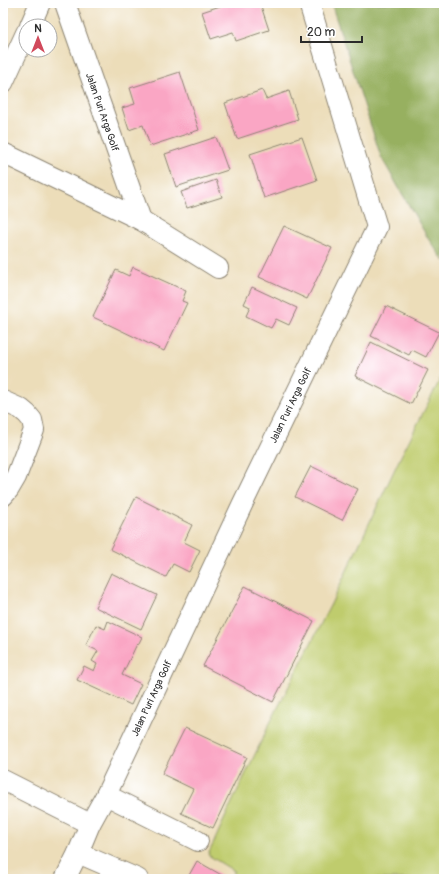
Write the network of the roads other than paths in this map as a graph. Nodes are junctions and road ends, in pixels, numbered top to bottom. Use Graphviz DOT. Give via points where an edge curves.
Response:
graph roads {
  1 [pos="40,3"];
  2 [pos="65,3"];
  3 [pos="309,3"];
  4 [pos="33,18"];
  5 [pos="18,51"];
  6 [pos="3,83"];
  7 [pos="3,153"];
  8 [pos="141,220"];
  9 [pos="218,268"];
  10 [pos="3,401"];
  11 [pos="3,496"];
  12 [pos="3,780"];
  13 [pos="106,795"];
  14 [pos="90,824"];
  15 [pos="198,841"];
  16 [pos="78,852"];
  17 [pos="65,879"];
  18 [pos="138,879"];
  1 -- 4 [label="street"];
  2 -- 8 [label="street, Jalan Puri Arga Golf"];
  3 -- 13 [label="street, Jalan Puri Arga Golf" via="377,226"];
  5 -- 6 [label="street"];
  7 -- 8 [label="street"];
  8 -- 9 [label="street"];
  10 -- 11 [label="street" via="27,414 32,420 34,430 16,477"];
  12 -- 14 [label="street"];
  13 -- 14 [label="street, Jalan Puri Arga Golf"];
  13 -- 15 [label="street"];
  14 -- 16 [label="street, Jalan Puri Arga Golf"];
  16 -- 17 [label="street, Jalan Puri Arga Golf"];
  16 -- 18 [label="street"];
}
